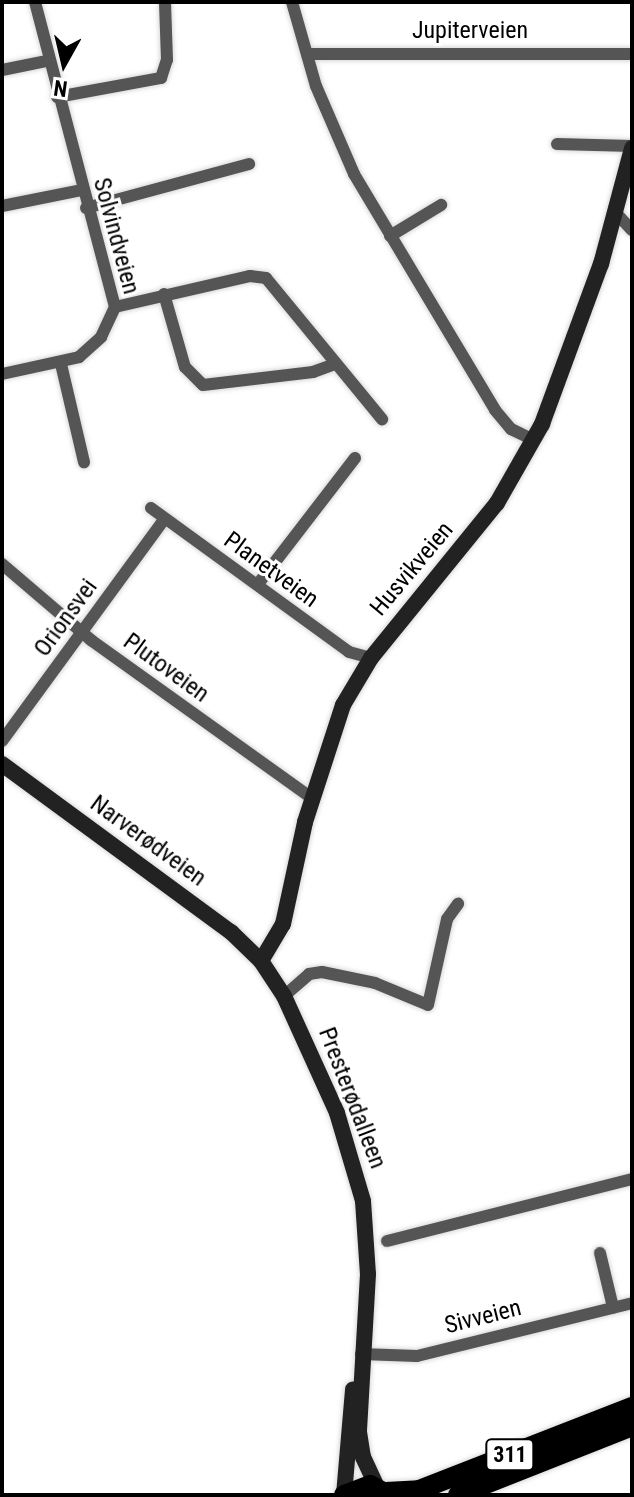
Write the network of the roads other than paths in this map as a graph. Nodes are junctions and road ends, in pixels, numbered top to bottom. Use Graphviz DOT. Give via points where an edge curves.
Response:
graph roads {
  1 [pos="35,2"];
  2 [pos="165,2"];
  3 [pos="292,2"];
  4 [pos="307,54"];
  5 [pos="632,54"];
  6 [pos="47,61"];
  7 [pos="2,70"];
  8 [pos="57,97"];
  9 [pos="557,144"];
  10 [pos="632,147"];
  11 [pos="249,164"];
  12 [pos="82,190"];
  13 [pos="441,205"];
  14 [pos="2,206"];
  15 [pos="86,208"];
  16 [pos="616,213"];
  17 [pos="632,230"];
  18 [pos="390,236"];
  19 [pos="164,294"];
  20 [pos="115,307"];
  21 [pos="61,364"];
  22 [pos="335,364"];
  23 [pos="2,374"];
  24 [pos="382,419"];
  25 [pos="534,440"];
  26 [pos="355,458"];
  27 [pos="84,462"];
  28 [pos="151,508"];
  29 [pos="164,520"];
  30 [pos="2,564"];
  31 [pos="258,584"];
  32 [pos="82,633"];
  33 [pos="371,658"];
  34 [pos="2,741"];
  35 [pos="2,764"];
  36 [pos="312,798"];
  37 [pos="458,904"];
  38 [pos="261,961"];
  39 [pos="284,996"];
  40 [pos="632,1179"];
  41 [pos="387,1241"];
  42 [pos="600,1253"];
  43 [pos="632,1303"];
  44 [pos="613,1307"];
  45 [pos="361,1359"];
  46 [pos="632,1407"];
  47 [pos="632,1426"];
  48 [pos="384,1491"];
  49 [pos="344,1495"];
  50 [pos="458,1495"];
  1 -- 6 [label="street, Solvindveien"];
  2 -- 8 [label="street" via="167,60 161,78"];
  3 -- 4 [label="street"];
  4 -- 5 [label="street, Jupiterveien"];
  4 -- 18 [label="street" via="348,161"];
  6 -- 7 [label="street"];
  6 -- 8 [label="street, Solvindveien"];
  8 -- 12 [label="street, Solvindveien"];
  9 -- 10 [label="street, Husvikveien"];
  10 -- 16 [label="main road, Husvikveien"];
  11 -- 15 [label="street"];
  12 -- 14 [label="street"];
  12 -- 15 [label="street, Solvindveien"];
  13 -- 18 [label="street"];
  15 -- 20 [label="street, Solvindveien"];
  16 -- 17 [label="street"];
  16 -- 25 [label="main road, Husvikveien"];
  18 -- 25 [label="street" via="495,410 511,429"];
  19 -- 20 [label="street"];
  19 -- 22 [label="street" via="250,276 266,278"];
  19 -- 22 [label="street" via="185,367 203,385 313,372"];
  20 -- 21 [label="street, Solvindveien" via="92,348"];
  21 -- 23 [label="street, Solvindveien"];
  21 -- 27 [label="street"];
  22 -- 24 [label="street"];
  25 -- 33 [label="main road, Husvikveien" via="497,503"];
  26 -- 31 [label="street"];
  28 -- 29 [label="street, Planetveien"];
  29 -- 31 [label="street, Planetveien"];
  29 -- 32 [label="street, Orionsvei"];
  30 -- 32 [label="street, Plutoveien"];
  31 -- 33 [label="street, Planetveien" via="349,652"];
  32 -- 34 [label="street, Orionsvei"];
  32 -- 36 [label="street, Plutoveien"];
  33 -- 36 [label="main road, Husvikveien" via="334,725"];
  35 -- 38 [label="main road, Narverødveien" via="209,915"];
  36 -- 38 [label="main road, Husvikveien" via="283,924"];
  37 -- 39 [label="street" via="447,919 428,1005 419,1006 385,986 322,972 309,974"];
  38 -- 39 [label="main road, Presterødalleen"];
  39 -- 45 [label="main road, Presterødalleen" via="354,1160 368,1252"];
  40 -- 41 [label="street"];
  42 -- 44 [label="street"];
  43 -- 44 [label="street, Sivveien"];
  44 -- 45 [label="street, Sivveien" via="409,1358"];
  45 -- 48 [label="main road, Presterødalleen" via="361,1447"];
  45 -- 49 [label="main road, Presterødalleen" via="348,1414"];
  46 -- 48 [label="main road, 311" via="419,1490"];
  47 -- 50 [label="main road, 311"];
  48 -- 49 [label="main road, 311" via="356,1487"];
}
